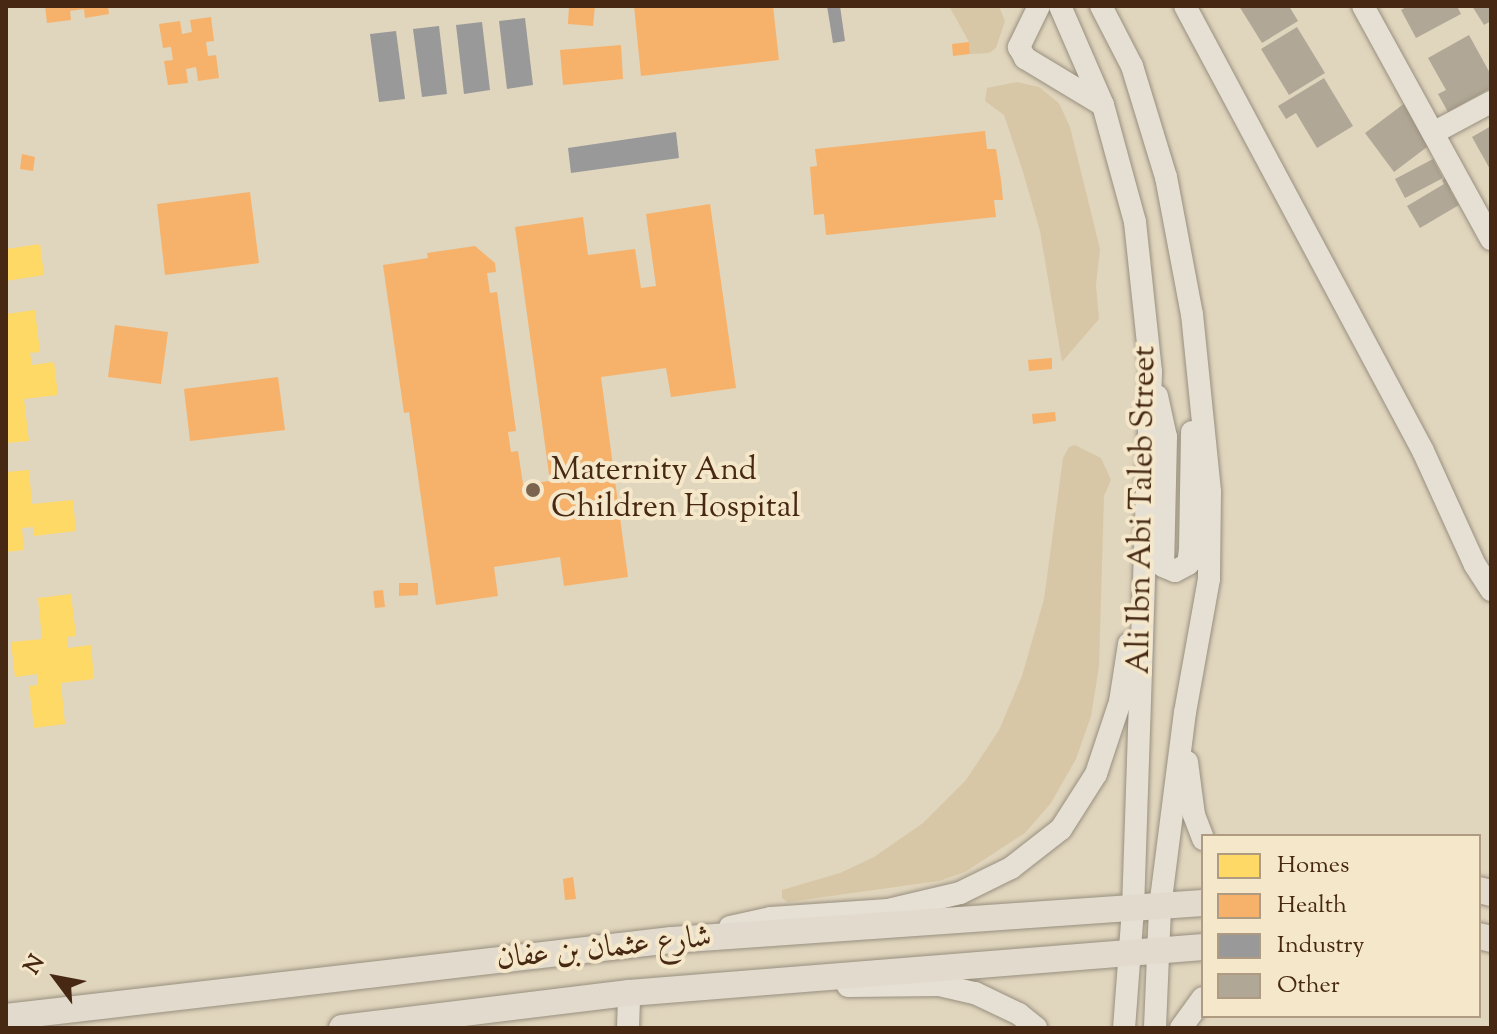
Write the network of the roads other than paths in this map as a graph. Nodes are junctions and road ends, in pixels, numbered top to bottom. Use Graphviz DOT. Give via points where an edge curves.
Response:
graph roads {
  1 [pos="1039,6"];
  2 [pos="1060,6"];
  3 [pos="1101,6"];
  4 [pos="1185,6"];
  5 [pos="1363,6"];
  6 [pos="1491,102"];
  7 [pos="1103,105"];
  8 [pos="1433,133"];
  9 [pos="1491,239"];
  10 [pos="1192,314"];
  11 [pos="1151,372"];
  12 [pos="1143,556"];
  13 [pos="1491,590"];
  14 [pos="1185,712"];
  15 [pos="1202,834"];
  16 [pos="1201,903"];
  17 [pos="1160,908"];
  18 [pos="1133,909"];
  19 [pos="672,940"];
  20 [pos="1201,947"];
  21 [pos="1144,952"];
  22 [pos="629,993"];
  23 [pos="1201,1001"];
  24 [pos="6,1017"];
  25 [pos="392,1025"];
  26 [pos="342,1028"];
  27 [pos="628,1028"];
  28 [pos="1036,1028"];
  29 [pos="1124,1028"];
  30 [pos="1155,1028"];
  31 [pos="1181,1028"];
  1 -- 7 [label="street" via="1019,47 1025,58"];
  2 -- 7 [label="street, Ali Ibn Abi Taleb Street"];
  3 -- 10 [label="street" via="1132,66 1166,177"];
  4 -- 13 [label="street" via="1423,451"];
  5 -- 8 [label="street"];
  6 -- 8 [label="street"];
  7 -- 11 [label="street, Ali Ibn Abi Taleb Street" via="1135,222"];
  8 -- 9 [label="street"];
  10 -- 11 [label="street" via="1190,550 1188,564 1175,571 1163,566 1166,437"];
  10 -- 14 [label="street" via="1210,535 1209,579"];
  11 -- 12 [label="street, Ali Ibn Abi Taleb Street"];
  12 -- 18 [label="street, Ali Ibn Abi Taleb Street"];
  12 -- 19 [label="street" via="1120,702 1096,774 1061,829 1011,868 960,893 888,910 771,918"];
  14 -- 15 [label="street" via="1187,776"];
  14 -- 17 [label="street"];
  16 -- 17 [label="main road, شارع عثمان بن عفان"];
  17 -- 18 [label="main road, شارع عثمان بن عفان"];
  17 -- 21 [label="street"];
  18 -- 19 [label="main road, شارع عثمان بن عفان"];
  18 -- 21 [label="street, Ali Ibn Abi Taleb Street"];
  19 -- 24 [label="main road, شارع عثمان بن عفان"];
  20 -- 21 [label="main road, شارع عثمان بن عفان"];
  21 -- 22 [label="main road, شارع عثمان بن عفان"];
  21 -- 29 [label="street, Ali Ibn Abi Taleb Street"];
  21 -- 30 [label="street"];
  22 -- 25 [label="main road, شارع عثمان بن عفان"];
  22 -- 27 [label="street"];
  22 -- 28 [label="street" via="765,984 939,985 975,993"];
  23 -- 31 [label="street"];
  25 -- 26 [label="main road, شارع عثمان بن عفان"];
}
